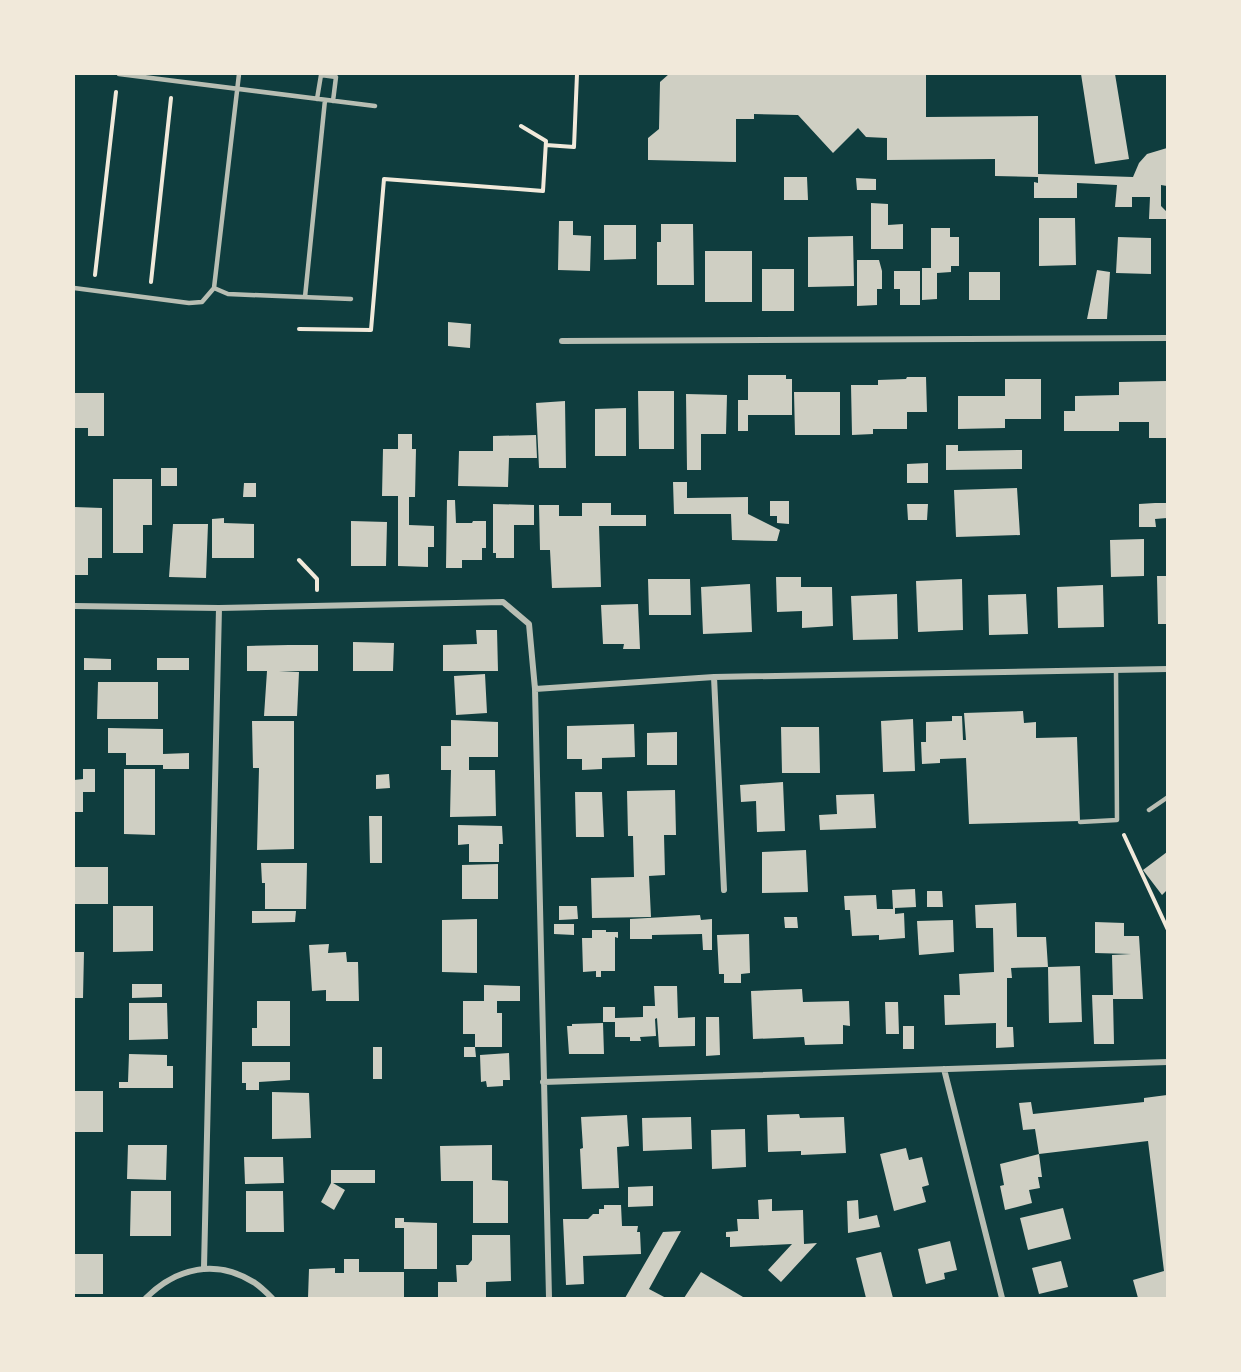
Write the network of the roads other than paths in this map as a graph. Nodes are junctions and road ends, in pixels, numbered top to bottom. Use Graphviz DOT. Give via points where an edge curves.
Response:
graph roads {
  1 [pos="119,74"];
  2 [pos="239,74"];
  3 [pos="328,75"];
  4 [pos="237,89"];
  5 [pos="317,99"];
  6 [pos="326,100"];
  7 [pos="333,101"];
  8 [pos="375,106"];
  9 [pos="74,288"];
  10 [pos="214,288"];
  11 [pos="305,297"];
  12 [pos="351,299"];
  13 [pos="1167,338"];
  14 [pos="562,341"];
  15 [pos="74,606"];
  16 [pos="219,608"];
  17 [pos="1167,669"];
  18 [pos="1116,670"];
  19 [pos="714,677"];
  20 [pos="536,689"];
  21 [pos="1167,797"];
  22 [pos="1149,810"];
  23 [pos="1080,822"];
  24 [pos="724,890"];
  25 [pos="1167,1062"];
  26 [pos="944,1069"];
  27 [pos="543,1082"];
  28 [pos="204,1268"];
  29 [pos="146,1299"];
  30 [pos="272,1299"];
  31 [pos="549,1299"];
  32 [pos="1002,1299"];
  1 -- 4 [label="lane"];
  2 -- 4 [label="lane"];
  3 -- 5 [label="lane" via="321,75"];
  3 -- 7 [label="lane" via="336,77"];
  4 -- 5 [label="lane"];
  4 -- 10 [label="lane"];
  5 -- 6 [label="lane"];
  6 -- 7 [label="lane"];
  6 -- 11 [label="lane"];
  7 -- 8 [label="lane"];
  9 -- 10 [label="lane" via="202,302"];
  10 -- 11 [label="lane" via="228,294"];
  11 -- 12 [label="lane"];
  13 -- 14 [label="street"];
  15 -- 16 [label="street"];
  16 -- 20 [label="street" via="503,602 529,624"];
  16 -- 28 [label="street"];
  17 -- 18 [label="street"];
  18 -- 19 [label="street"];
  18 -- 23 [label="lane" via="1117,820"];
  19 -- 20 [label="street"];
  19 -- 24 [label="street"];
  20 -- 27 [label="street"];
  21 -- 22 [label="lane"];
  25 -- 26 [label="street"];
  26 -- 27 [label="street"];
  26 -- 32 [label="street"];
  27 -- 31 [label="street"];
  28 -- 29 [label="street" via="181,1273 160,1284"];
  28 -- 30 [label="street" via="231,1271 256,1283"];
}
